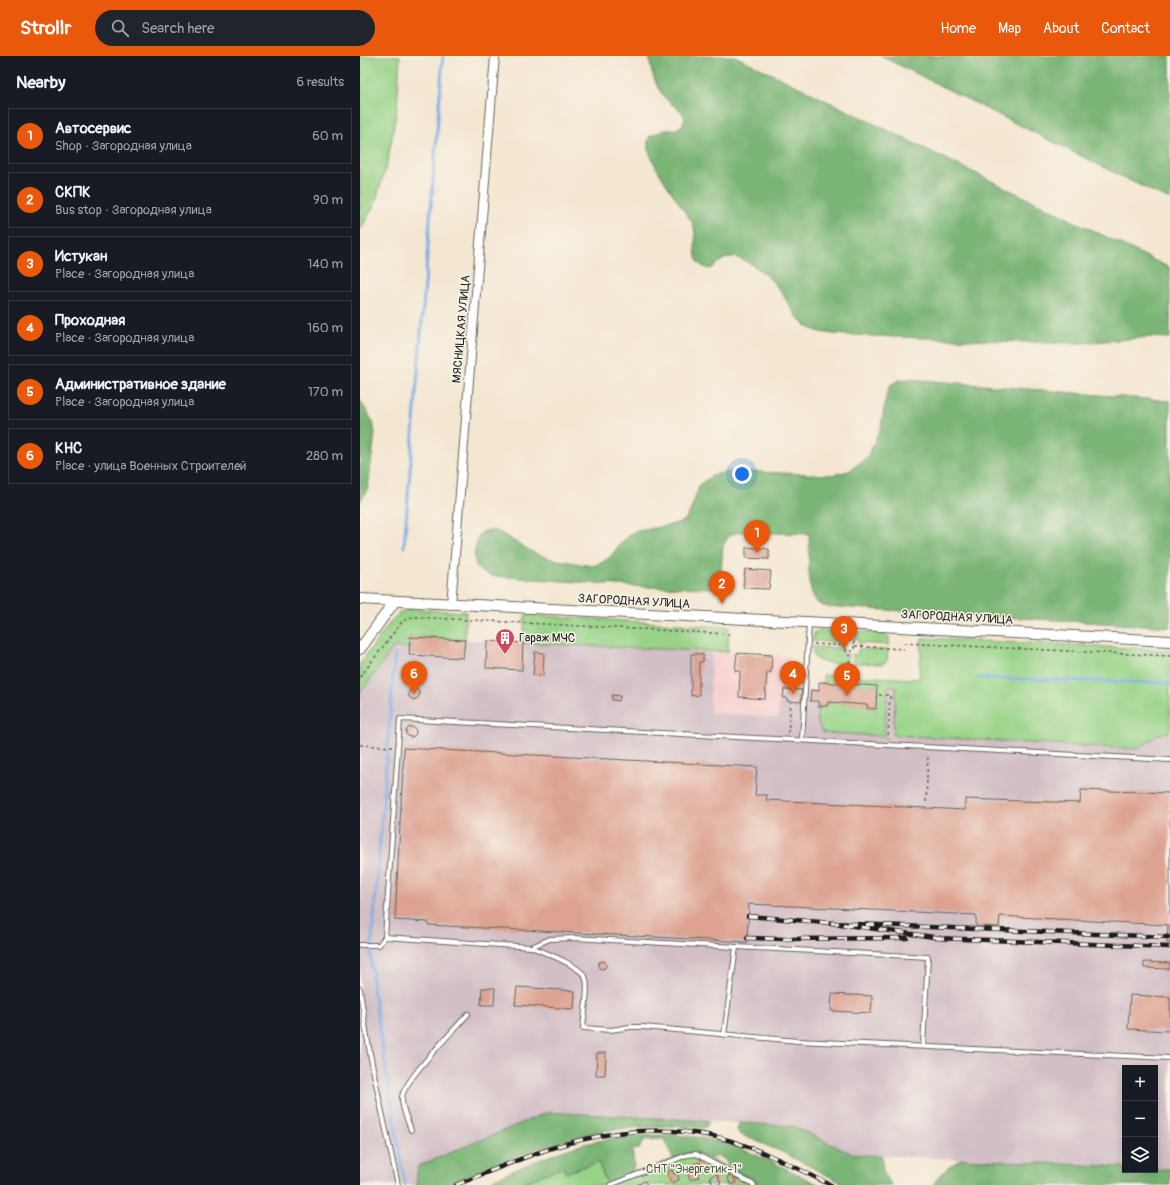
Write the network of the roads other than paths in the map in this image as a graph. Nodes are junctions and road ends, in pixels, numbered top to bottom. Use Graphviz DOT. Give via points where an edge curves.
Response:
graph roads {
  1 [pos="495,56"];
  2 [pos="360,600"];
  3 [pos="395,601"];
  4 [pos="451,605"];
  5 [pos="809,622"];
  6 [pos="1170,641"];
  7 [pos="360,650"];
  8 [pos="802,740"];
  9 [pos="1170,760"];
  10 [pos="386,937"];
  11 [pos="360,945"];
  12 [pos="530,947"];
  13 [pos="736,947"];
  14 [pos="360,989"];
  15 [pos="468,1014"];
  16 [pos="724,1035"];
  17 [pos="923,1046"];
  18 [pos="1170,1058"];
  19 [pos="411,1130"];
  20 [pos="398,1185"];
  21 [pos="610,1185"];
  22 [pos="754,1185"];
  1 -- 4 [label="street, МЯСНИЦКАЯ УЛИЦА"];
  2 -- 3 [label="street, ЗАГОРОДНАЯ УЛИЦА"];
  3 -- 4 [label="street, ЗАГОРОДНАЯ УЛИЦА"];
  3 -- 7 [label="street"];
  4 -- 5 [label="street, ЗАГОРОДНАЯ УЛИЦА"];
  5 -- 6 [label="street, ЗАГОРОДНАЯ УЛИЦА"];
  5 -- 8 [label="lane"];
  8 -- 9 [label="lane"];
  8 -- 10 [label="lane" via="400,719"];
  10 -- 11 [label="lane" via="376,945"];
  10 -- 12 [label="lane"];
  12 -- 13 [label="lane" via="550,939 561,938"];
  12 -- 16 [label="lane" via="579,969 585,976 587,984 583,1028 611,1030 642,1027"];
  13 -- 16 [label="lane"];
  13 -- 17 [label="lane" via="928,957"];
  14 -- 20 [label="lane" via="377,1092"];
  15 -- 19 [label="lane" via="405,1088 402,1095 403,1105"];
  16 -- 17 [label="lane"];
  17 -- 18 [label="lane"];
  21 -- 22 [label="lane" via="687,1155 696,1154"];
}
